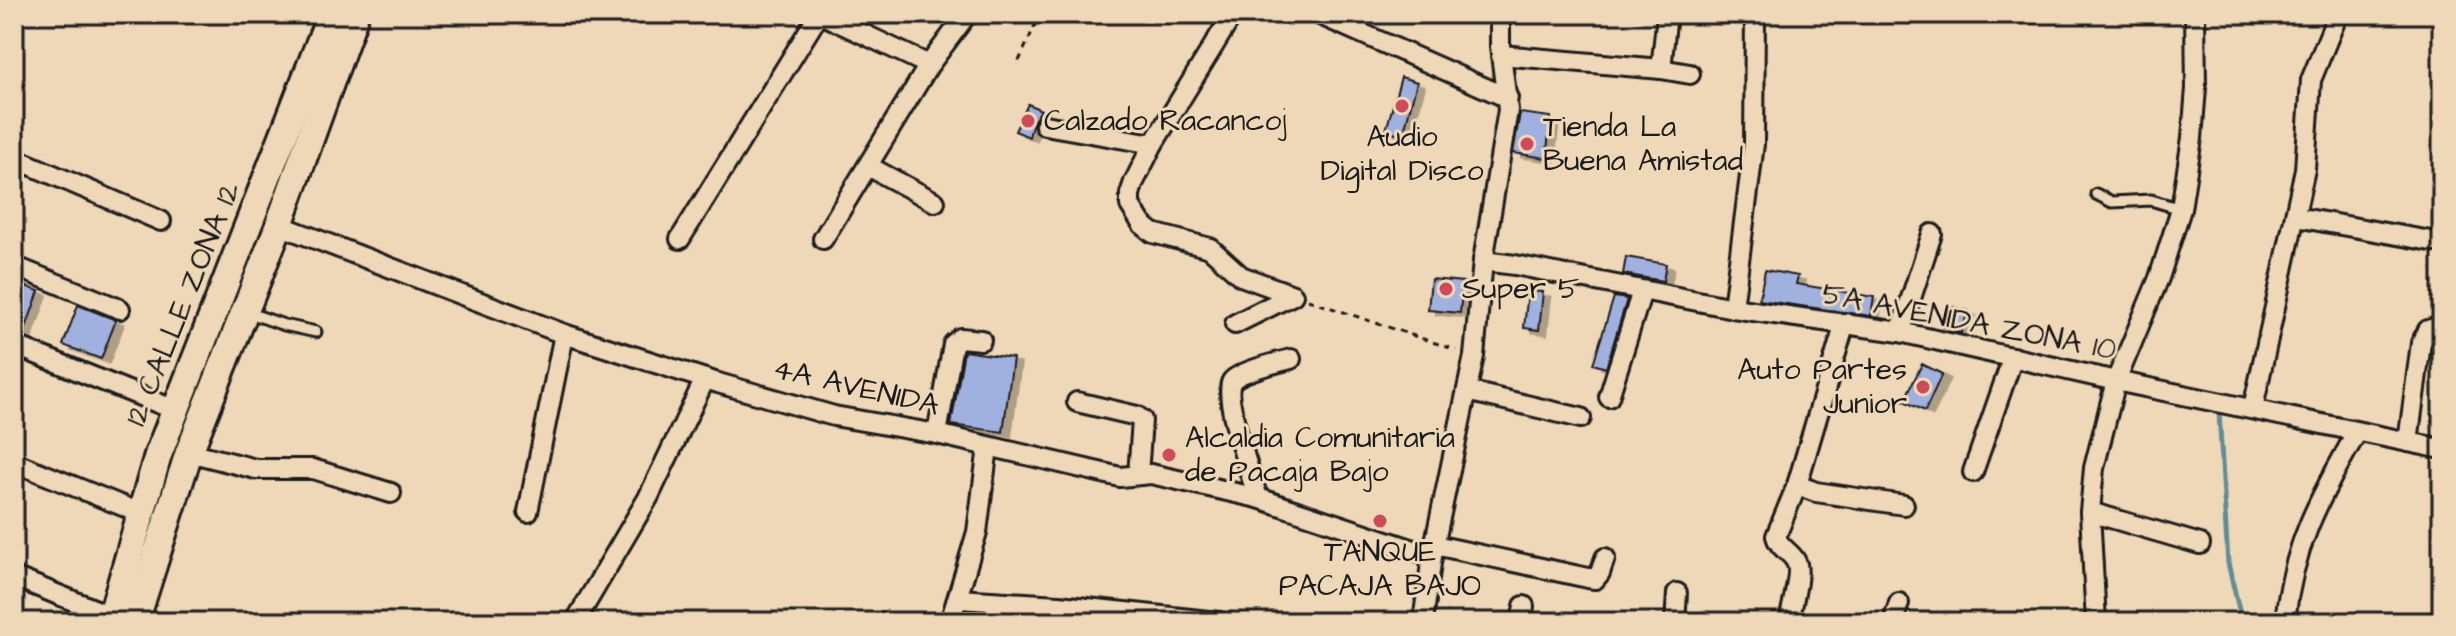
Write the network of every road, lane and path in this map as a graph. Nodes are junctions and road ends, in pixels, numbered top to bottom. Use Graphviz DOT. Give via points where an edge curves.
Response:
graph roads {
  1 [pos="331,14"];
  2 [pos="355,14"];
  3 [pos="820,14"];
  4 [pos="967,14"];
  5 [pos="1040,14"];
  6 [pos="1233,14"];
  7 [pos="1318,14"];
  8 [pos="1500,14"];
  9 [pos="1667,14"];
  10 [pos="1755,14"];
  11 [pos="2195,14"];
  12 [pos="2338,14"];
  13 [pos="1501,55"];
  14 [pos="1019,61"];
  15 [pos="929,65"];
  16 [pos="1661,69"];
  17 [pos="1690,74"];
  18 [pos="315,90"];
  19 [pos="1508,98"];
  20 [pos="1045,125"];
  21 [pos="1153,144"];
  22 [pos="15,161"];
  23 [pos="868,166"];
  24 [pos="2096,194"];
  25 [pos="935,202"];
  26 [pos="2181,209"];
  27 [pos="2296,217"];
  28 [pos="161,221"];
  29 [pos="279,225"];
  30 [pos="1932,234"];
  31 [pos="680,239"];
  32 [pos="823,239"];
  33 [pos="2442,243"];
  34 [pos="1483,261"];
  35 [pos="14,266"];
  36 [pos="1642,291"];
  37 [pos="1293,295"];
  38 [pos="1733,308"];
  39 [pos="120,309"];
  40 [pos="245,311"];
  41 [pos="1845,323"];
  42 [pos="1235,324"];
  43 [pos="2442,326"];
  44 [pos="316,332"];
  45 [pos="1900,332"];
  46 [pos="564,334"];
  47 [pos="981,340"];
  48 [pos="14,345"];
  49 [pos="1474,356"];
  50 [pos="2013,357"];
  51 [pos="1291,359"];
  52 [pos="705,379"];
  53 [pos="2116,381"];
  54 [pos="1467,391"];
  55 [pos="1609,397"];
  56 [pos="1077,402"];
  57 [pos="2253,408"];
  58 [pos="175,410"];
  59 [pos="1581,418"];
  60 [pos="2357,432"];
  61 [pos="937,434"];
  62 [pos="2408,442"];
  63 [pos="988,447"];
  64 [pos="2442,449"];
  65 [pos="189,452"];
  66 [pos="14,462"];
  67 [pos="1973,472"];
  68 [pos="1138,475"];
  69 [pos="1797,485"];
  70 [pos="391,493"];
  71 [pos="1258,498"];
  72 [pos="1904,505"];
  73 [pos="528,512"];
  74 [pos="2090,512"];
  75 [pos="140,513"];
  76 [pos="2200,544"];
  77 [pos="1433,550"];
  78 [pos="1605,558"];
  79 [pos="14,577"];
  80 [pos="1677,593"];
  81 [pos="958,599"];
  82 [pos="1899,603"];
  83 [pos="119,620"];
  84 [pos="1794,621"];
  85 [pos="2285,621"];
  86 [pos="575,622"];
  87 [pos="950,622"];
  88 [pos="1219,622"];
  89 [pos="1423,622"];
  90 [pos="1675,622"];
  91 [pos="1893,622"];
  92 [pos="2096,622"];
  1 -- 18 [label="street, 12 CALLE ZONA 12"];
  2 -- 18 [label="street, 12 CALLE ZONA 12"];
  3 -- 15 [label="street"];
  3 -- 31 [label="street"];
  4 -- 15 [label="street"];
  5 -- 14 [label="path"];
  6 -- 21 [label="street"];
  7 -- 19 [label="street"];
  8 -- 13 [label="street"];
  9 -- 16 [label="street"];
  10 -- 38 [label="street" via="1754,144"];
  11 -- 26 [label="street" via="2196,88"];
  12 -- 27 [label="street" via="2311,80"];
  13 -- 16 [label="street"];
  13 -- 19 [label="street"];
  15 -- 23 [label="street"];
  16 -- 17 [label="street"];
  18 -- 29 [label="street, 12 CALLE ZONA 12"];
  18 -- 58 [label="street, 12 CALLE ZONA 12"];
  19 -- 34 [label="street"];
  20 -- 21 [label="street"];
  21 -- 37 [label="street" via="1130,194 1130,205 1142,224 1160,236 1210,248 1241,276"];
  22 -- 28 [label="street"];
  23 -- 25 [label="street"];
  23 -- 32 [label="street"];
  24 -- 26 [label="lane" via="2112,202 2151,200"];
  26 -- 53 [label="street"];
  27 -- 33 [label="street"];
  27 -- 57 [label="street"];
  29 -- 40 [label="street, 12 CALLE ZONA 12"];
  29 -- 46 [label="street, 4A AVENIDA"];
  30 -- 45 [label="street"];
  34 -- 36 [label="street, 5A AVENIDA ZONA 10"];
  34 -- 49 [label="street"];
  35 -- 39 [label="street"];
  36 -- 38 [label="street, 5A AVENIDA ZONA 10"];
  36 -- 55 [label="street"];
  37 -- 42 [label="street"];
  37 -- 49 [label="path"];
  38 -- 41 [label="street, 5A AVENIDA ZONA 10"];
  40 -- 44 [label="lane"];
  40 -- 65 [label="street, 12 CALLE ZONA 12"];
  41 -- 45 [label="street, 5A AVENIDA ZONA 10"];
  41 -- 69 [label="street"];
  43 -- 62 [label="street" via="2428,330 2421,343"];
  45 -- 50 [label="street, 5A AVENIDA ZONA 10"];
  46 -- 52 [label="street, 4A AVENIDA"];
  46 -- 73 [label="street"];
  47 -- 61 [label="street" via="960,338 953,344"];
  48 -- 58 [label="street"];
  49 -- 54 [label="street"];
  50 -- 53 [label="street, 5A AVENIDA ZONA 10"];
  50 -- 67 [label="street"];
  51 -- 71 [label="street" via="1237,376 1229,388"];
  52 -- 61 [label="street, 4A AVENIDA" via="834,416"];
  52 -- 86 [label="street" via="648,498"];
  53 -- 57 [label="street, 5A AVENIDA ZONA 10"];
  53 -- 74 [label="street" via="2094,468"];
  54 -- 59 [label="street"];
  54 -- 77 [label="street"];
  56 -- 68 [label="street" via="1142,420"];
  57 -- 60 [label="street, 5A AVENIDA ZONA 10"];
  58 -- 75 [label="street, 12 CALLE ZONA 12"];
  60 -- 62 [label="street, 5A AVENIDA ZONA 10"];
  60 -- 85 [label="street" via="2306,528"];
  61 -- 63 [label="street, 4A AVENIDA"];
  62 -- 64 [label="street, 5A AVENIDA ZONA 10"];
  63 -- 68 [label="street, 4A AVENIDA" via="1120,477"];
  63 -- 81 [label="street" via="977,532"];
  65 -- 70 [label="street" via="256,469 313,469"];
  65 -- 83 [label="street, 12 CALLE ZONA 12"];
  66 -- 75 [label="street"];
  68 -- 71 [label="street, 4A AVENIDA"];
  69 -- 72 [label="street"];
  69 -- 84 [label="street" via="1776,536 1797,562"];
  71 -- 77 [label="street, 4A AVENIDA"];
  74 -- 76 [label="street"];
  74 -- 92 [label="street"];
  75 -- 83 [label="street, 12 CALLE ZONA 12"];
  77 -- 78 [label="street, 4A AVENIDA" via="1595,579"];
  77 -- 89 [label="street"];
  79 -- 83 [label="street"];
  80 -- 90 [label="street"];
  81 -- 87 [label="street"];
  81 -- 88 [label="street"];
  82 -- 91 [label="street"];
}
